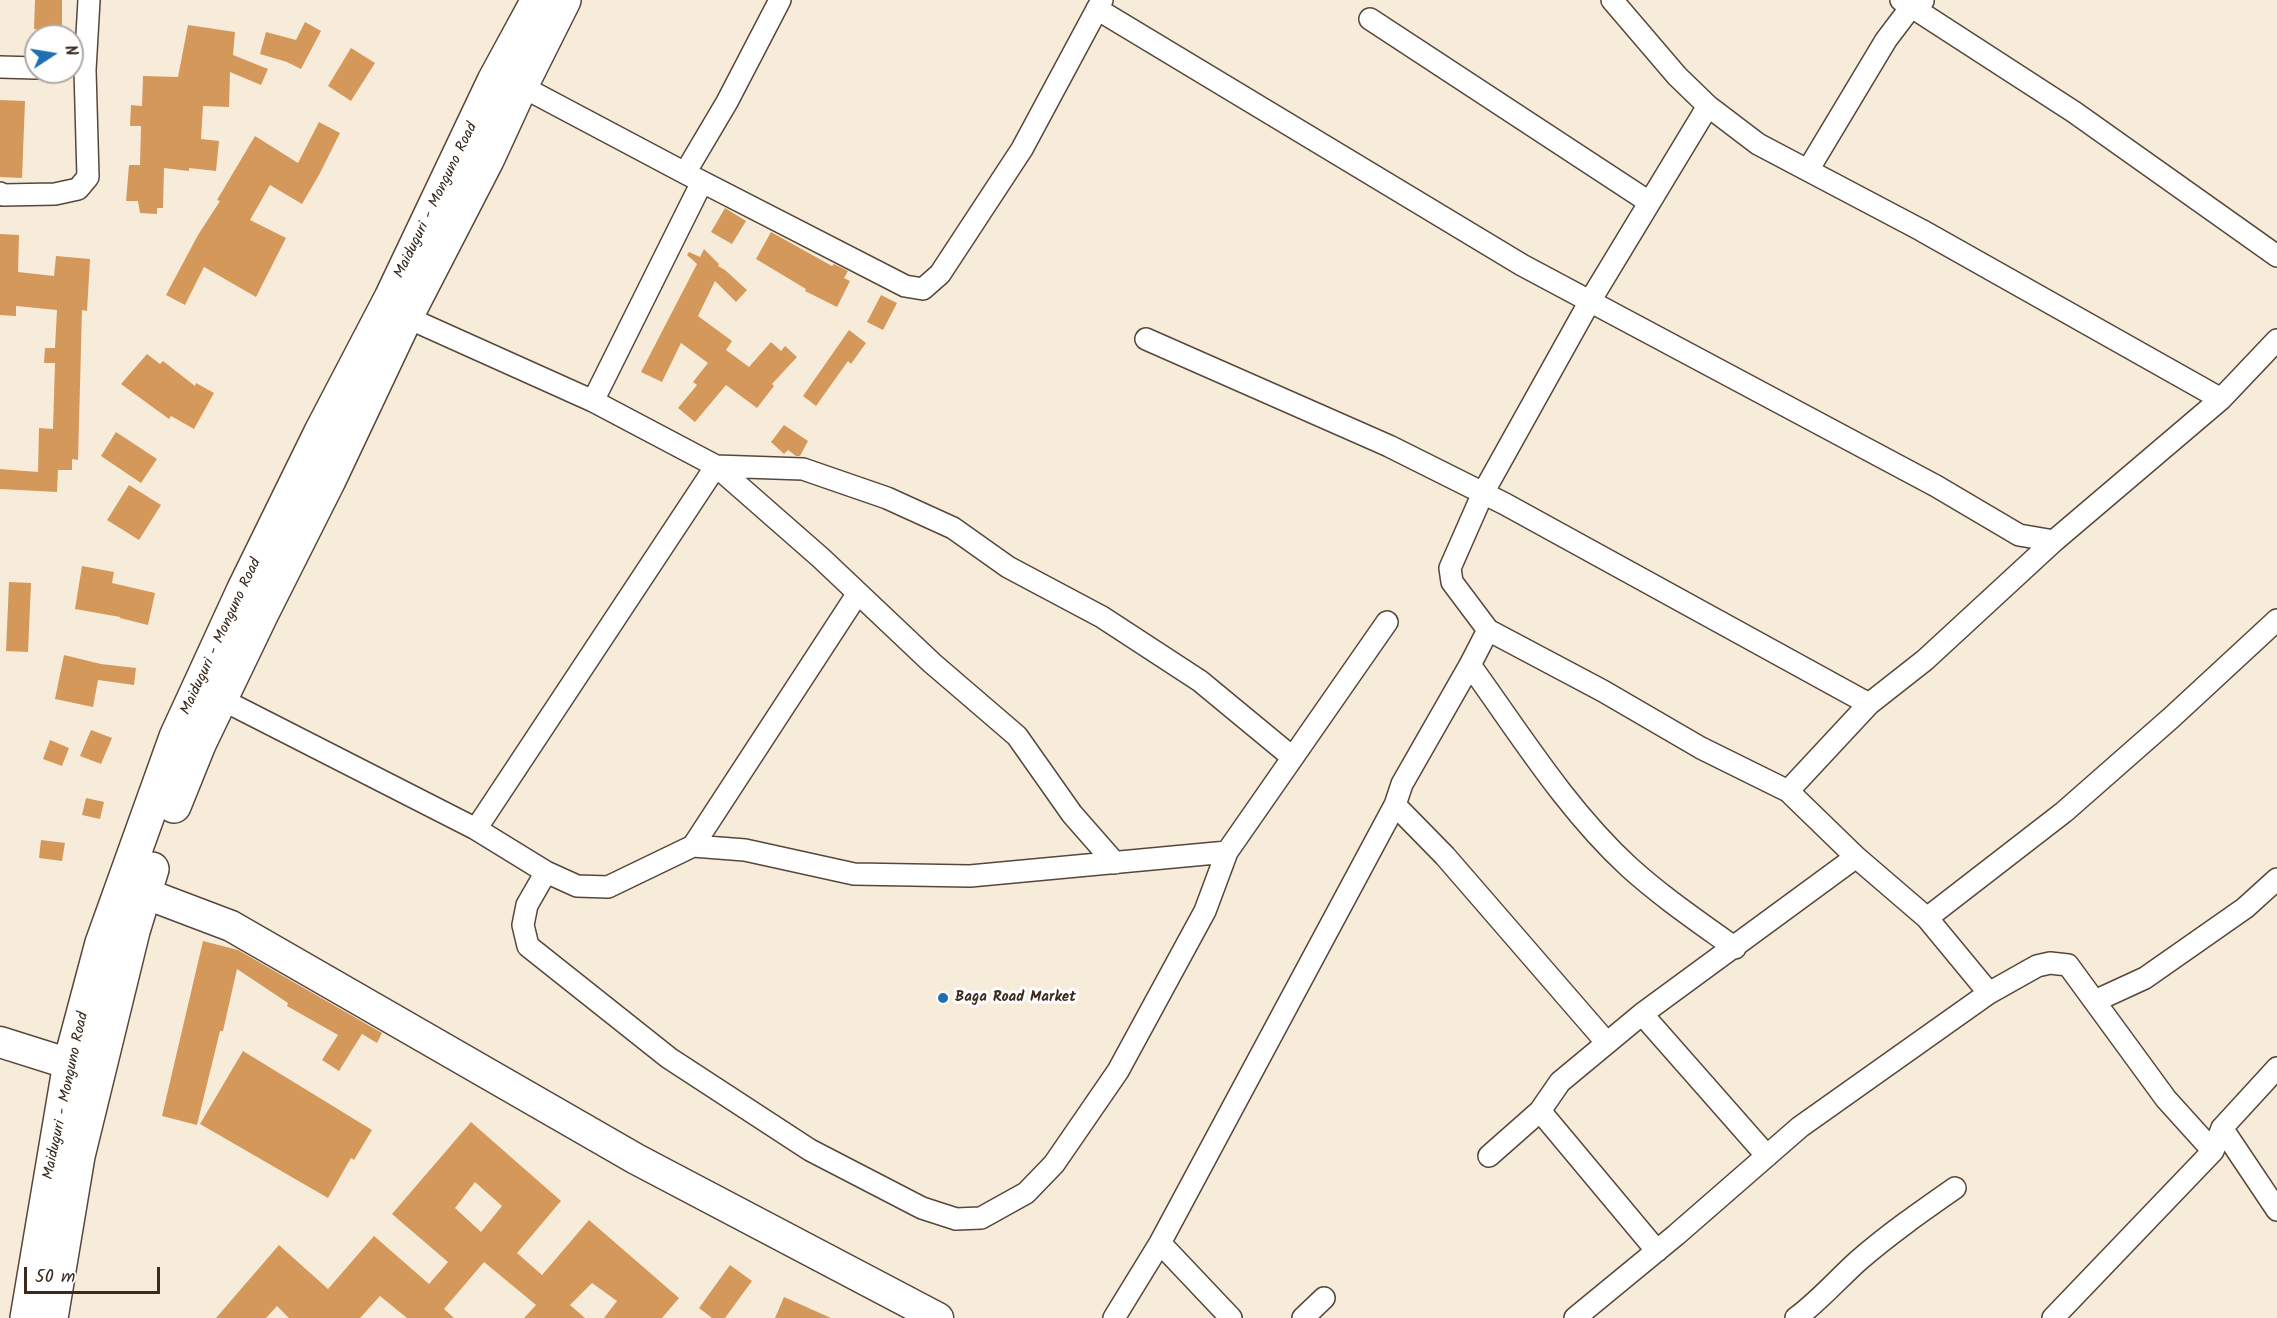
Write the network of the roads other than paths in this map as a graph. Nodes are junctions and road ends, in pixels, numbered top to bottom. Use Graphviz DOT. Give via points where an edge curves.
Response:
graph roads {
  1 [pos="89,0"];
  2 [pos="538,0"];
  3 [pos="564,0"];
  4 [pos="780,0"];
  5 [pos="1612,0"];
  6 [pos="1912,2"];
  7 [pos="1099,5"];
  8 [pos="1370,19"];
  9 [pos="84,35"];
  10 [pos="0,67"];
  11 [pos="24,68"];
  12 [pos="80,84"];
  13 [pos="521,86"];
  14 [pos="1708,106"];
  15 [pos="1808,170"];
  16 [pos="694,178"];
  17 [pos="0,193"];
  18 [pos="1649,202"];
  19 [pos="2277,256"];
  20 [pos="1590,301"];
  21 [pos="406,317"];
  22 [pos="1146,339"];
  23 [pos="2277,340"];
  24 [pos="2221,399"];
  25 [pos="593,401"];
  26 [pos="717,466"];
  27 [pos="1483,493"];
  28 [pos="2054,541"];
  29 [pos="858,593"];
  30 [pos="2277,620"];
  31 [pos="1388,622"];
  32 [pos="1488,630"];
  33 [pos="1470,665"];
  34 [pos="221,699"];
  35 [pos="1869,704"];
  36 [pos="1292,757"];
  37 [pos="1788,791"];
  38 [pos="1395,806"];
  39 [pos="476,829"];
  40 [pos="693,846"];
  41 [pos="1227,852"];
  42 [pos="1856,856"];
  43 [pos="1115,863"];
  44 [pos="546,872"];
  45 [pos="2277,879"];
  46 [pos="144,892"];
  47 [pos="1927,918"];
  48 [pos="1735,948"];
  49 [pos="1989,993"];
  50 [pos="2095,1001"];
  51 [pos="1642,1014"];
  52 [pos="0,1042"];
  53 [pos="1607,1044"];
  54 [pos="84,1068"];
  55 [pos="2277,1068"];
  56 [pos="1540,1111"];
  57 [pos="2222,1128"];
  58 [pos="2213,1150"];
  59 [pos="1489,1156"];
  60 [pos="1767,1156"];
  61 [pos="1955,1188"];
  62 [pos="2277,1210"];
  63 [pos="1160,1243"];
  64 [pos="1657,1251"];
  65 [pos="1324,1298"];
  66 [pos="27,1318"];
  67 [pos="51,1318"];
  68 [pos="938,1318"];
  69 [pos="1114,1318"];
  70 [pos="1231,1318"];
  71 [pos="1303,1318"];
  72 [pos="1575,1318"];
  73 [pos="1796,1318"];
  74 [pos="2053,1318"];
  1 -- 9 [label="street"];
  2 -- 54 [label="main road, Maiduguri - Monguno Road" via="316,442 176,737 102,943"];
  3 -- 13 [label="main road, Maiduguri - Monguno Road"];
  4 -- 16 [label="street" via="727,102"];
  5 -- 14 [label="street"];
  6 -- 15 [label="street"];
  6 -- 19 [label="street"];
  7 -- 16 [label="street" via="1022,149 940,274 922,289 905,286"];
  7 -- 20 [label="street" via="1522,265"];
  8 -- 18 [label="street"];
  10 -- 11 [label="street"];
  12 -- 17 [label="street" via="88,177 78,189 55,194"];
  13 -- 16 [label="street"];
  13 -- 21 [label="main road, Maiduguri - Monguno Road"];
  14 -- 15 [label="street" via="1758,144"];
  14 -- 18 [label="street"];
  15 -- 24 [label="street"];
  16 -- 25 [label="street"];
  18 -- 20 [label="street"];
  20 -- 27 [label="street"];
  20 -- 28 [label="street" via="1936,486 2019,535"];
  21 -- 25 [label="street"];
  21 -- 34 [label="main road, Maiduguri - Monguno Road"];
  22 -- 27 [label="street" via="1389,446"];
  23 -- 24 [label="street"];
  24 -- 28 [label="street"];
  25 -- 26 [label="street"];
  26 -- 29 [label="street"];
  26 -- 36 [label="street" via="803,470 887,498 953,528 1008,567 1102,617 1200,681"];
  26 -- 39 [label="street"];
  27 -- 32 [label="street" via="1450,568 1452,582"];
  27 -- 35 [label="street"];
  28 -- 35 [label="street" via="1925,660"];
  29 -- 40 [label="street"];
  29 -- 43 [label="street" via="1017,736 1072,814"];
  30 -- 47 [label="street" via="2064,812"];
  31 -- 36 [label="street"];
  32 -- 33 [label="street"];
  32 -- 37 [label="street" via="1701,748"];
  33 -- 38 [label="street" via="1402,784"];
  33 -- 48 [label="street" via="1573,807 1621,858"];
  34 -- 39 [label="street"];
  34 -- 46 [label="main road, Maiduguri - Monguno Road" via="173,809"];
  35 -- 37 [label="street"];
  36 -- 41 [label="street"];
  37 -- 42 [label="street"];
  38 -- 53 [label="street" via="1445,856"];
  38 -- 63 [label="street"];
  39 -- 44 [label="street"];
  40 -- 43 [label="street" via="746,850 854,874 970,876"];
  40 -- 44 [label="street" via="608,887 578,886"];
  41 -- 43 [label="street"];
  41 -- 44 [label="street" via="1205,911 1118,1071 1054,1164 1026,1194 981,1218 956,1219 922,1208 810,1150 669,1058 528,946 523,926 527,905"];
  42 -- 47 [label="street"];
  42 -- 48 [label="street"];
  45 -- 50 [label="street" via="2245,908 2145,978"];
  46 -- 54 [label="main road, Maiduguri - Monguno Road"];
  46 -- 68 [label="street" via="231,926 636,1159"];
  47 -- 49 [label="street"];
  48 -- 51 [label="street"];
  49 -- 50 [label="street" via="2037,966 2050,963 2068,965"];
  49 -- 60 [label="street" via="1800,1127"];
  50 -- 58 [label="street" via="2166,1099"];
  51 -- 53 [label="street"];
  51 -- 60 [label="street"];
  52 -- 54 [label="street"];
  53 -- 56 [label="street" via="1560,1082"];
  54 -- 66 [label="main road, Maiduguri - Monguno Road" via="56,1137"];
  54 -- 67 [label="main road, Maiduguri - Monguno Road" via="78,1156"];
  55 -- 57 [label="street"];
  56 -- 59 [label="street"];
  56 -- 64 [label="street"];
  57 -- 58 [label="street"];
  57 -- 62 [label="street"];
  58 -- 74 [label="street"];
  60 -- 64 [label="street"];
  61 -- 73 [label="street" via="1906,1222"];
  63 -- 69 [label="street"];
  63 -- 70 [label="street"];
  64 -- 72 [label="street"];
  65 -- 71 [label="street"];
}
